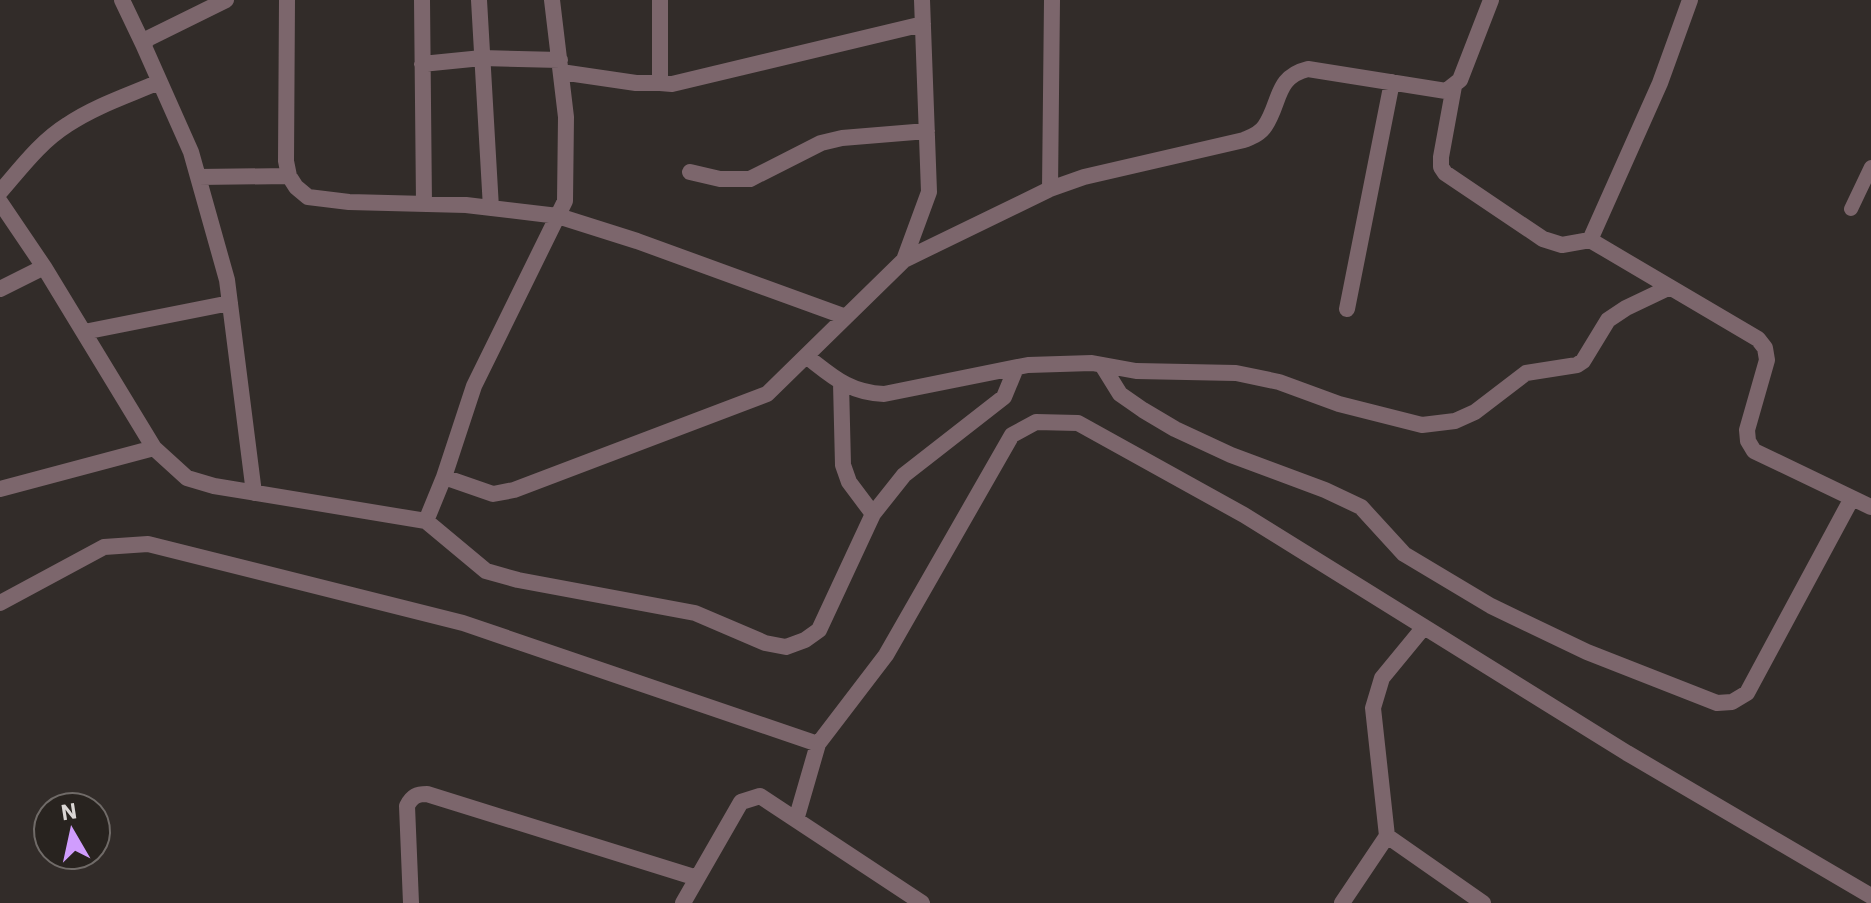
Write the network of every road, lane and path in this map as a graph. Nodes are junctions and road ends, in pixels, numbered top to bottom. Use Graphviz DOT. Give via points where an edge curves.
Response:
graph roads {
  1 [pos="122,0"];
  2 [pos="226,0"];
  3 [pos="287,0"];
  4 [pos="422,0"];
  5 [pos="479,0"];
  6 [pos="552,0"];
  7 [pos="660,0"];
  8 [pos="922,0"];
  9 [pos="1052,0"];
  10 [pos="1491,0"];
  11 [pos="1690,0"];
  12 [pos="923,24"];
  13 [pos="143,44"];
  14 [pos="482,58"];
  15 [pos="422,64"];
  16 [pos="560,66"];
  17 [pos="159,82"];
  18 [pos="1392,82"];
  19 [pos="660,83"];
  20 [pos="1454,86"];
  21 [pos="927,131"];
  22 [pos="1871,167"];
  23 [pos="690,172"];
  24 [pos="289,176"];
  25 [pos="198,177"];
  26 [pos="1050,189"];
  27 [pos="0,192"];
  28 [pos="0,202"];
  29 [pos="424,204"];
  30 [pos="491,208"];
  31 [pos="1851,209"];
  32 [pos="558,216"];
  33 [pos="5,219"];
  34 [pos="1590,240"];
  35 [pos="904,260"];
  36 [pos="44,267"];
  37 [pos="1668,288"];
  38 [pos="0,289"];
  39 [pos="230,303"];
  40 [pos="1347,309"];
  41 [pos="846,317"];
  42 [pos="84,332"];
  43 [pos="806,356"];
  44 [pos="1102,365"];
  45 [pos="1016,368"];
  46 [pos="841,383"];
  47 [pos="154,448"];
  48 [pos="444,477"];
  49 [pos="0,489"];
  50 [pos="254,493"];
  51 [pos="1852,498"];
  52 [pos="1871,507"];
  53 [pos="873,514"];
  54 [pos="426,521"];
  55 [pos="0,603"];
  56 [pos="1424,627"];
  57 [pos="818,744"];
  58 [pos="796,820"];
  59 [pos="1387,836"];
  60 [pos="697,878"];
  61 [pos="1871,896"];
  62 [pos="411,903"];
  63 [pos="683,903"];
  64 [pos="922,903"];
  65 [pos="1342,903"];
  66 [pos="1483,903"];
  1 -- 13 [label="street"];
  2 -- 13 [label="street"];
  3 -- 24 [label="street"];
  4 -- 15 [label="street"];
  5 -- 14 [label="street"];
  6 -- 16 [label="street"];
  7 -- 19 [label="street"];
  8 -- 12 [label="street"];
  9 -- 26 [label="street"];
  10 -- 20 [label="street"];
  11 -- 34 [label="street" via="1660,83"];
  12 -- 19 [label="street"];
  12 -- 21 [label="street"];
  13 -- 17 [label="street"];
  14 -- 15 [label="street"];
  14 -- 16 [label="street"];
  14 -- 30 [label="street"];
  15 -- 29 [label="street"];
  16 -- 19 [label="street" via="636,83"];
  16 -- 32 [label="street" via="566,117 565,201"];
  17 -- 25 [label="street"];
  17 -- 27 [label="street" via="67,125 39,147"];
  18 -- 20 [label="street" via="1446,91"];
  18 -- 26 [label="street" via="1308,69 1294,72 1264,127 1244,140"];
  18 -- 40 [label="street"];
  20 -- 34 [label="street" via="1441,157 1445,173 1543,239 1562,245"];
  21 -- 23 [label="street" via="821,143 750,179"];
  21 -- 35 [label="street" via="929,192"];
  22 -- 31 [label="lane"];
  24 -- 25 [label="street"];
  24 -- 29 [label="street" via="308,197"];
  25 -- 39 [label="street"];
  26 -- 35 [label="street"];
  28 -- 33 [label="street"];
  29 -- 30 [label="street"];
  30 -- 32 [label="street"];
  32 -- 41 [label="street"];
  32 -- 48 [label="street" via="474,386"];
  33 -- 36 [label="street"];
  34 -- 37 [label="street"];
  35 -- 41 [label="street"];
  36 -- 38 [label="street"];
  36 -- 42 [label="street"];
  37 -- 44 [label="street" via="1608,320 1577,365 1526,373 1475,412 1433,424 1236,373"];
  37 -- 51 [label="street" via="1765,348 1767,360 1747,430 1754,451"];
  39 -- 42 [label="street"];
  39 -- 50 [label="street"];
  41 -- 43 [label="street"];
  42 -- 47 [label="street"];
  43 -- 46 [label="street"];
  43 -- 48 [label="street" via="767,394 514,490 493,494"];
  44 -- 45 [label="street" via="1053,362"];
  44 -- 51 [label="street" via="1120,394 1143,410 1231,455 1361,507 1404,554 1491,606 1587,652 1717,703 1747,693"];
  45 -- 46 [label="street" via="884,394 863,393"];
  45 -- 53 [label="street" via="1004,397 904,475"];
  46 -- 53 [label="street" via="843,465"];
  47 -- 49 [label="street"];
  47 -- 50 [label="street" via="187,478"];
  48 -- 54 [label="street"];
  50 -- 54 [label="street"];
  51 -- 52 [label="street"];
  53 -- 54 [label="street" via="819,630 786,647 695,613 486,571"];
  55 -- 57 [label="street" via="104,547 148,544 463,623"];
  56 -- 57 [label="street" via="1244,515 1078,423 1036,422 1012,435 886,655"];
  56 -- 59 [label="street" via="1382,678 1373,708"];
  56 -- 61 [label="street"];
  57 -- 58 [label="street"];
  58 -- 60 [label="street" via="760,796 741,802"];
  58 -- 64 [label="street"];
  59 -- 65 [label="street"];
  59 -- 66 [label="street"];
  60 -- 62 [label="street" via="419,794 407,806"];
  60 -- 63 [label="street"];
}
